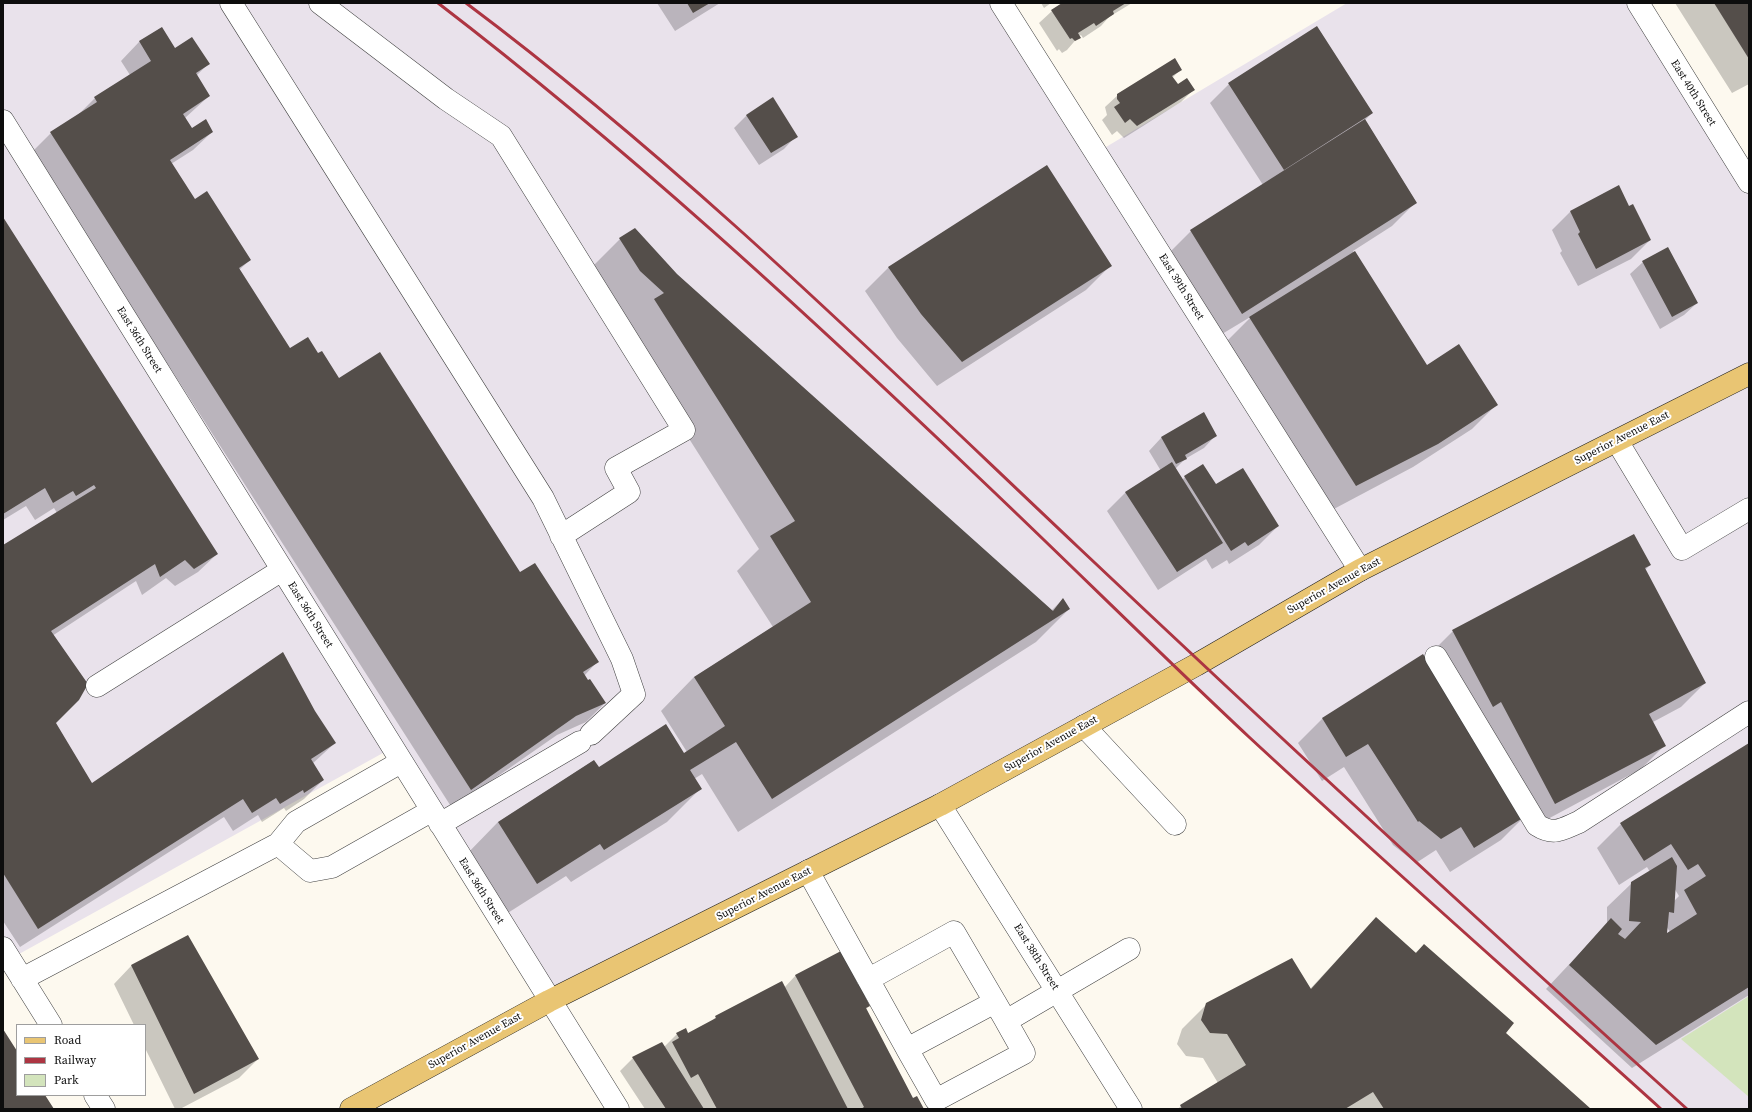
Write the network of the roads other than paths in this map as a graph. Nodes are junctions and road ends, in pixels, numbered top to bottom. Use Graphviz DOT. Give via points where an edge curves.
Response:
graph roads {
  1 [pos="231,3"];
  2 [pos="320,3"];
  3 [pos="1001,3"];
  4 [pos="1638,3"];
  5 [pos="3,121"];
  6 [pos="1749,182"];
  7 [pos="1749,374"];
  8 [pos="1617,441"];
  9 [pos="1749,510"];
  10 [pos="561,536"];
  11 [pos="282,570"];
  12 [pos="1360,570"];
  13 [pos="1436,657"];
  14 [pos="97,686"];
  15 [pos="1749,712"];
  16 [pos="1084,726"];
  17 [pos="401,762"];
  18 [pos="940,805"];
  19 [pos="435,817"];
  20 [pos="1174,824"];
  21 [pos="278,844"];
  22 [pos="808,871"];
  23 [pos="3,948"];
  24 [pos="1129,949"];
  25 [pos="22,979"];
  26 [pos="869,979"];
  27 [pos="1056,990"];
  28 [pos="549,1001"];
  29 [pos="995,1002"];
  30 [pos="1006,1021"];
  31 [pos="50,1024"];
  32 [pos="907,1049"];
  33 [pos="96,1096"];
  34 [pos="104,1109"];
  35 [pos="351,1109"];
  36 [pos="618,1109"];
  37 [pos="1131,1109"];
  1 -- 10 [label="street" via="543,498"];
  2 -- 10 [label="street" via="446,99 501,136 684,430 616,468 629,492"];
  3 -- 12 [label="street, East 39th Street"];
  4 -- 6 [label="street, East 40th Street"];
  5 -- 11 [label="street, East 36th Street"];
  7 -- 8 [label="main road, Superior Avenue East"];
  8 -- 9 [label="street" via="1682,549"];
  8 -- 12 [label="main road, Superior Avenue East"];
  10 -- 19 [label="street" via="622,659 634,694 586,738"];
  11 -- 14 [label="street"];
  11 -- 17 [label="street, East 36th Street"];
  12 -- 16 [label="main road, Superior Avenue East"];
  13 -- 15 [label="street" via="1537,825 1546,831 1557,832 1579,822"];
  16 -- 18 [label="main road, Superior Avenue East"];
  16 -- 20 [label="street"];
  17 -- 19 [label="street, East 36th Street"];
  17 -- 21 [label="street" via="296,822"];
  18 -- 22 [label="main road, Superior Avenue East"];
  18 -- 27 [label="street, East 38th Street"];
  19 -- 21 [label="street" via="332,867 310,871"];
  19 -- 28 [label="street, East 36th Street"];
  21 -- 25 [label="street"];
  22 -- 26 [label="street"];
  22 -- 28 [label="main road, Superior Avenue East"];
  23 -- 25 [label="street"];
  24 -- 27 [label="street"];
  25 -- 31 [label="street"];
  26 -- 29 [label="street" via="954,932"];
  26 -- 32 [label="street"];
  27 -- 30 [label="street"];
  27 -- 37 [label="street, East 38th Street"];
  28 -- 35 [label="main road, Superior Avenue East"];
  28 -- 36 [label="street, East 36th Street"];
  29 -- 30 [label="street"];
  29 -- 32 [label="street"];
  30 -- 32 [label="street" via="1024,1053 936,1100"];
  33 -- 34 [label="street"];
}
